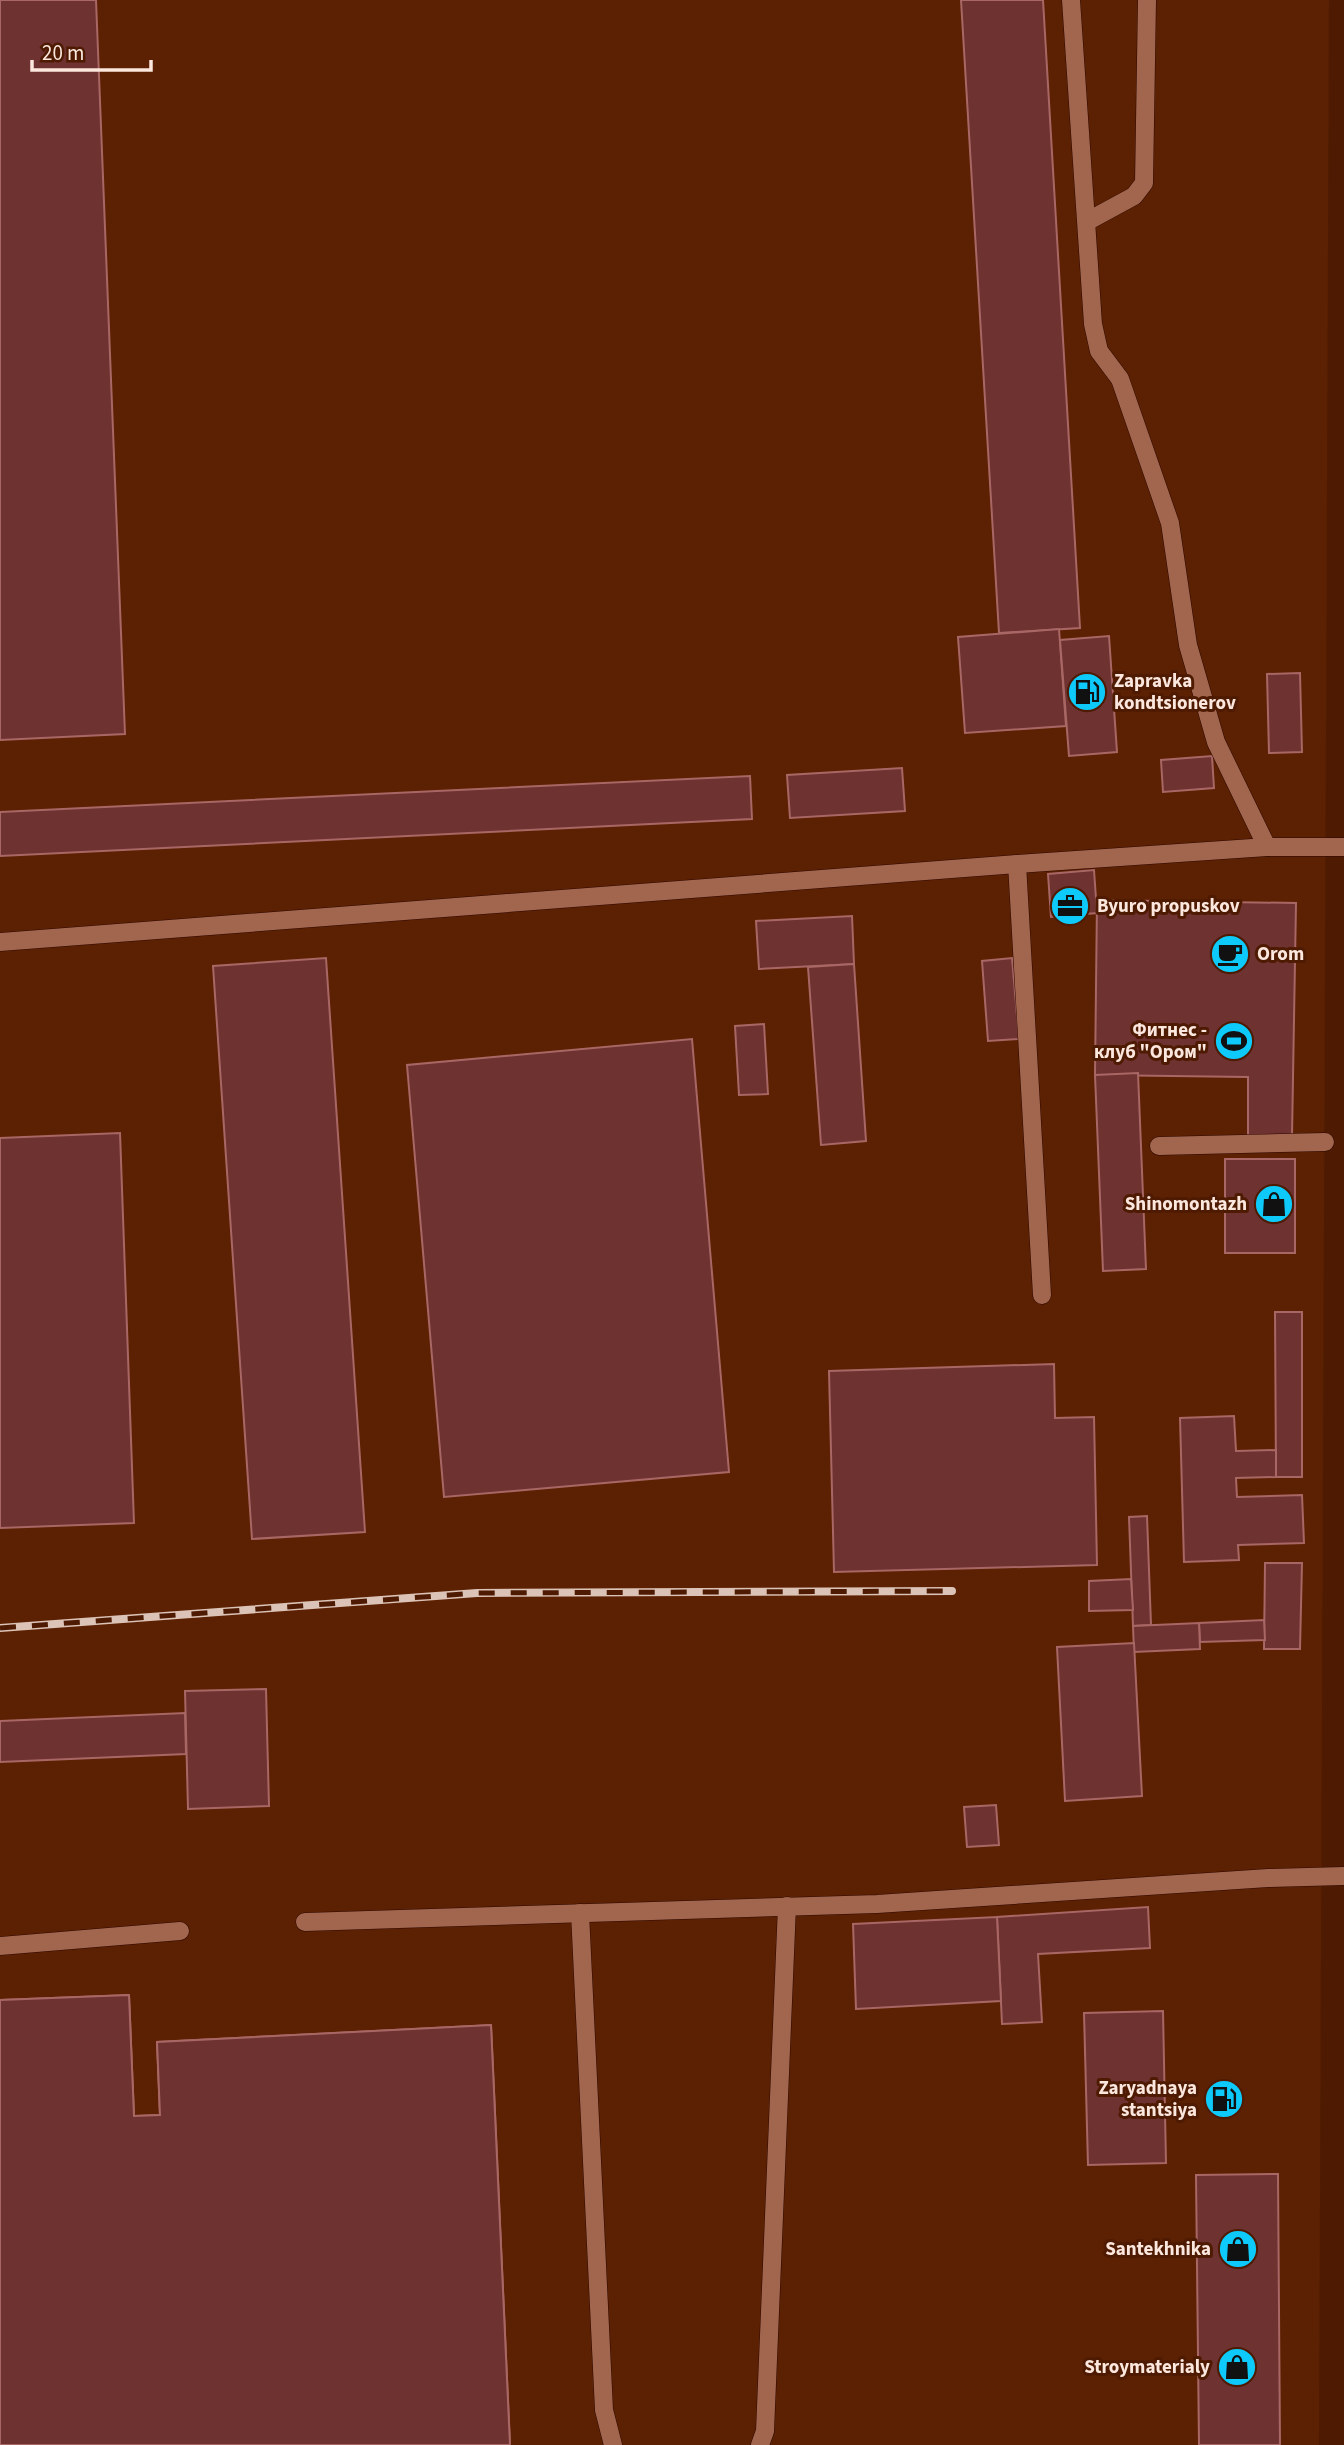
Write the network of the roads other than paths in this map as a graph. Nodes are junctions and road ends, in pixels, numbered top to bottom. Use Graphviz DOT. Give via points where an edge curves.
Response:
graph roads {
  1 [pos="1071,0"];
  2 [pos="1147,0"];
  3 [pos="1088,221"];
  4 [pos="1268,847"];
  5 [pos="1344,847"];
  6 [pos="1017,864"];
  7 [pos="0,942"];
  8 [pos="1325,1142"];
  9 [pos="1159,1146"];
  10 [pos="1042,1295"];
  11 [pos="1344,1875"];
  12 [pos="788,1906"];
  13 [pos="580,1913"];
  14 [pos="305,1922"];
  15 [pos="180,1931"];
  16 [pos="0,1946"];
  17 [pos="613,2445"];
  18 [pos="760,2445"];
  1 -- 3 [label="lane"];
  2 -- 3 [label="lane" via="1144,183 1134,196"];
  3 -- 4 [label="lane" via="1093,324 1099,351 1120,379 1170,523 1188,645 1216,742"];
  4 -- 5 [label="lane"];
  4 -- 6 [label="lane"];
  6 -- 7 [label="lane"];
  6 -- 10 [label="lane"];
  8 -- 9 [label="lane"];
  11 -- 12 [label="lane"];
  12 -- 13 [label="lane"];
  12 -- 18 [label="lane" via="765,2431"];
  13 -- 14 [label="lane"];
  13 -- 17 [label="lane" via="604,2410"];
  15 -- 16 [label="lane"];
}
